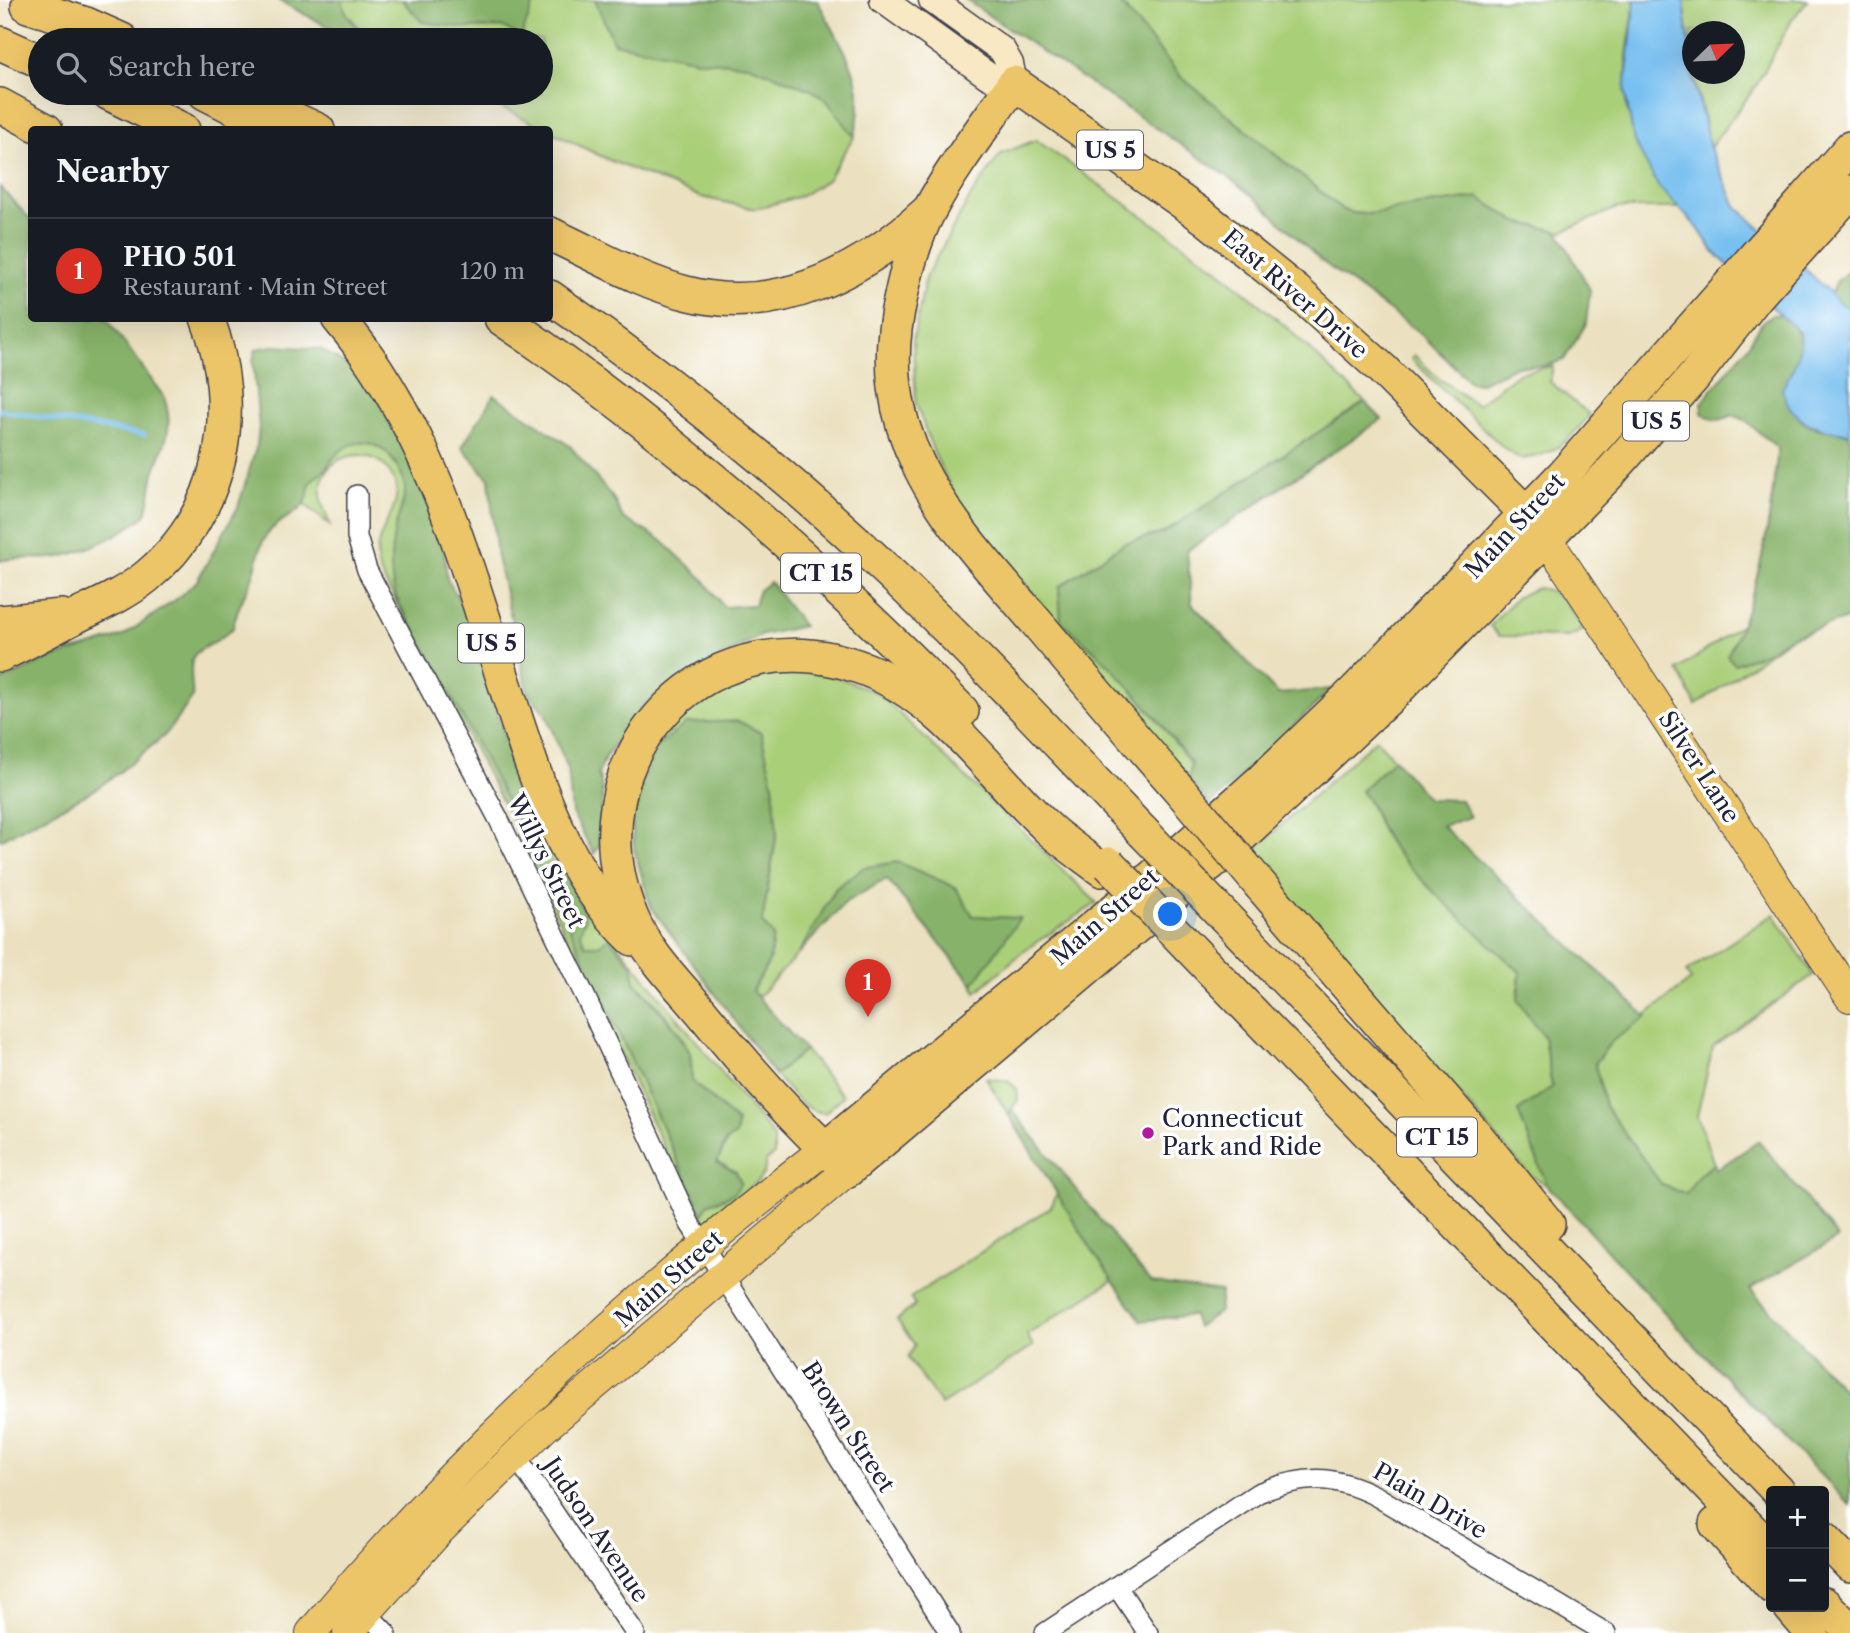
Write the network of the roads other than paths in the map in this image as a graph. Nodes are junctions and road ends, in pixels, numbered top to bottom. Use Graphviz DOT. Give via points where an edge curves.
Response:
graph roads {
  1 [pos="883,0"];
  2 [pos="932,0"];
  3 [pos="21,3"];
  4 [pos="69,22"];
  5 [pos="80,28"];
  6 [pos="87,28"];
  7 [pos="0,43"];
  8 [pos="28,56"];
  9 [pos="1014,83"];
  10 [pos="132,105"];
  11 [pos="228,105"];
  12 [pos="264,105"];
  13 [pos="175,126"];
  14 [pos="267,126"];
  15 [pos="309,126"];
  16 [pos="1850,148"];
  17 [pos="1850,192"];
  18 [pos="929,211"];
  19 [pos="553,235"];
  20 [pos="1790,239"];
  21 [pos="553,299"];
  22 [pos="208,322"];
  23 [pos="341,322"];
  24 [pos="506,322"];
  25 [pos="357,495"];
  26 [pos="1537,526"];
  27 [pos="82,613"];
  28 [pos="0,621"];
  29 [pos="0,655"];
  30 [pos="1106,867"];
  31 [pos="657,959"];
  32 [pos="1850,997"];
  33 [pos="836,1160"];
  34 [pos="759,1203"];
  35 [pos="780,1227"];
  36 [pos="704,1248"];
  37 [pos="1490,1260"];
  38 [pos="721,1276"];
  39 [pos="1650,1357"];
  40 [pos="1711,1422"];
  41 [pos="515,1455"];
  42 [pos="1774,1486"];
  43 [pos="1793,1486"];
  44 [pos="1829,1521"];
  45 [pos="1850,1542"];
  46 [pos="1829,1543"];
  47 [pos="1770,1549"];
  48 [pos="1850,1565"];
  49 [pos="1766,1581"];
  50 [pos="1118,1587"];
  51 [pos="1829,1609"];
  52 [pos="1794,1612"];
  53 [pos="362,1617"];
  54 [pos="1850,1630"];
  55 [pos="311,1633"];
  56 [pos="635,1633"];
  57 [pos="950,1633"];
  58 [pos="1045,1633"];
  59 [pos="1148,1633"];
  60 [pos="1606,1633"];
  61 [pos="1812,1633"];
  1 -- 9 [label="main road, East River Drive" via="987,75"];
  2 -- 9 [label="main road" via="1002,50"];
  3 -- 4 [label="highway"];
  4 -- 5 [label="highway"];
  4 -- 6 [label="highway"];
  7 -- 8 [label="highway"];
  9 -- 18 [label="highway"];
  9 -- 26 [label="highway, East River Drive / US 5" via="1198,212 1288,284 1382,369"];
  10 -- 13 [label="highway"];
  11 -- 14 [label="highway"];
  12 -- 15 [label="highway"];
  16 -- 20 [label="highway, Main Street / US 5"];
  17 -- 20 [label="highway, Main Street / US 5"];
  18 -- 19 [label="highway" via="886,247 834,278 799,291 748,299 677,291"];
  18 -- 39 [label="highway, bridge" via="901,293 893,354 898,410 914,461 932,493 963,537 1475,1134"];
  20 -- 26 [label="highway, Main Street / US 5"];
  21 -- 39 [label="highway, CT 15, bridge" via="709,416 851,537 956,637"];
  22 -- 27 [label="highway" via="224,383 225,419 221,455 207,497 158,567 121,594"];
  23 -- 31 [label="highway, US 5" via="384,378 426,456 559,833 603,906"];
  24 -- 30 [label="highway, CT 15" via="662,436 790,544 925,673"];
  25 -- 36 [label="street, Willys Street" via="357,537 367,570 498,818"];
  26 -- 32 [label="main road, Silver Lane"];
  26 -- 33 [label="highway, Main Street" via="1413,633 1263,779 1080,939 991,1032"];
  27 -- 28 [label="highway"];
  27 -- 29 [label="highway"];
  30 -- 31 [label="highway" via="1051,830 946,722 905,690 837,660 803,654 758,659 714,673 676,698 644,737 628,769 616,821 618,867 632,918"];
  30 -- 37 [label="highway, CT 15, bridge"];
  31 -- 33 [label="highway, US 5" via="769,1092"];
  33 -- 34 [label="main road, Main Street"];
  33 -- 35 [label="main road, Main Street"];
  34 -- 35 [label="main road"];
  34 -- 36 [label="main road, Main Street"];
  35 -- 38 [label="main road, Main Street"];
  36 -- 38 [label="street, Brown Street"];
  36 -- 53 [label="main road, Main Street" via="487,1441 416,1513"];
  37 -- 47 [label="highway, CT 15"];
  37 -- 49 [label="highway" via="1563,1362"];
  38 -- 41 [label="main road, Main Street"];
  38 -- 57 [label="street, Brown Street"];
  39 -- 40 [label="highway, CT 15"];
  40 -- 42 [label="highway, CT 15"];
  40 -- 43 [label="highway"];
  41 -- 53 [label="main road, Main Street"];
  41 -- 56 [label="street, Judson Avenue"];
  44 -- 45 [label="highway"];
  46 -- 48 [label="highway"];
  50 -- 58 [label="street, Plain Drive"];
  50 -- 59 [label="street"];
  50 -- 60 [label="street, Plain Drive" via="1258,1493 1288,1481 1319,1478 1350,1483 1376,1496"];
  51 -- 54 [label="highway"];
  52 -- 61 [label="highway"];
  53 -- 55 [label="main road, Main Street"];
}
